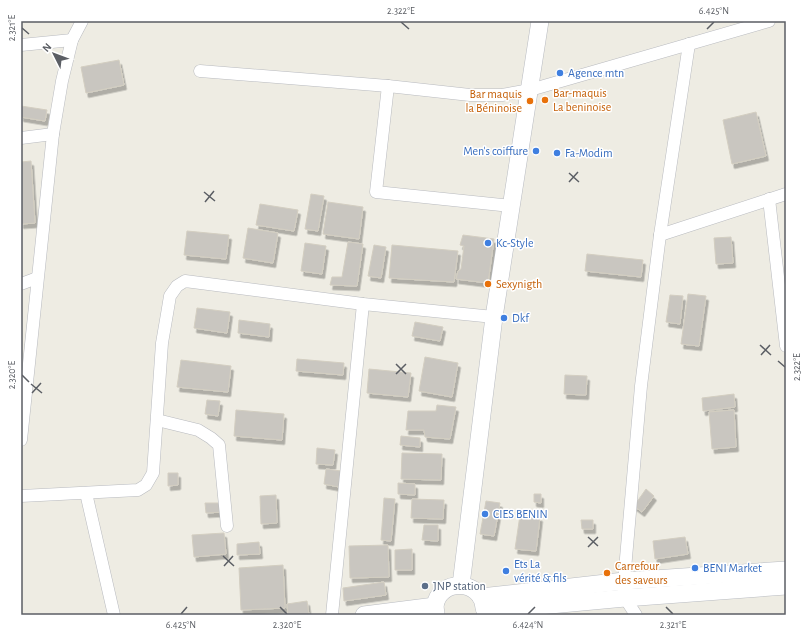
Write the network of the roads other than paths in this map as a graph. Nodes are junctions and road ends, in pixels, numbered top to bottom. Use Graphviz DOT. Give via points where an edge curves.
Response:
graph roads {
  1 [pos="82,21"];
  2 [pos="540,21"];
  3 [pos="769,21"];
  4 [pos="755,23"];
  5 [pos="72,40"];
  6 [pos="689,44"];
  7 [pos="21,45"];
  8 [pos="200,71"];
  9 [pos="388,86"];
  10 [pos="530,90"];
  11 [pos="53,134"];
  12 [pos="21,138"];
  13 [pos="786,194"];
  14 [pos="769,199"];
  15 [pos="511,206"];
  16 [pos="660,235"];
  17 [pos="37,278"];
  18 [pos="21,284"];
  19 [pos="363,304"];
  20 [pos="494,317"];
  21 [pos="786,346"];
  22 [pos="156,420"];
  23 [pos="21,440"];
  24 [pos="86,493"];
  25 [pos="21,496"];
  26 [pos="228,526"];
  27 [pos="786,570"];
  28 [pos="624,581"];
  29 [pos="461,585"];
  30 [pos="786,586"];
  31 [pos="624,598"];
  32 [pos="483,608"];
  33 [pos="435,610"];
  34 [pos="114,615"];
  35 [pos="332,615"];
  36 [pos="364,615"];
  37 [pos="636,615"];
  1 -- 5 [label="street"];
  2 -- 10 [label="main road"];
  3 -- 4 [label="street"];
  4 -- 6 [label="street"];
  5 -- 7 [label="street"];
  5 -- 11 [label="street"];
  6 -- 10 [label="street"];
  6 -- 16 [label="street"];
  8 -- 9 [label="street"];
  9 -- 10 [label="street" via="470,95 502,95"];
  9 -- 15 [label="street" via="376,192"];
  10 -- 15 [label="main road"];
  11 -- 12 [label="street"];
  11 -- 17 [label="street"];
  13 -- 14 [label="street"];
  14 -- 16 [label="street"];
  14 -- 21 [label="street"];
  15 -- 20 [label="main road"];
  16 -- 28 [label="street" via="641,386"];
  17 -- 18 [label="street"];
  17 -- 23 [label="street"];
  19 -- 20 [label="street"];
  19 -- 22 [label="street" via="185,281 177,286 170,296 162,344"];
  19 -- 35 [label="street"];
  20 -- 29 [label="main road"];
  22 -- 24 [label="street" via="153,474 146,485 138,490"];
  22 -- 26 [label="street" via="198,430 219,445"];
  24 -- 25 [label="street"];
  24 -- 34 [label="street"];
  27 -- 28 [label="main road"];
  28 -- 31 [label="street"];
  28 -- 32 [label="main road"];
  29 -- 32 [label="main road" via="469,586 476,591"];
  29 -- 33 [label="main road" via="444,590 438,597"];
  30 -- 31 [label="main road"];
  31 -- 32 [label="main road"];
  31 -- 37 [label="street"];
  33 -- 36 [label="main road"];
}
